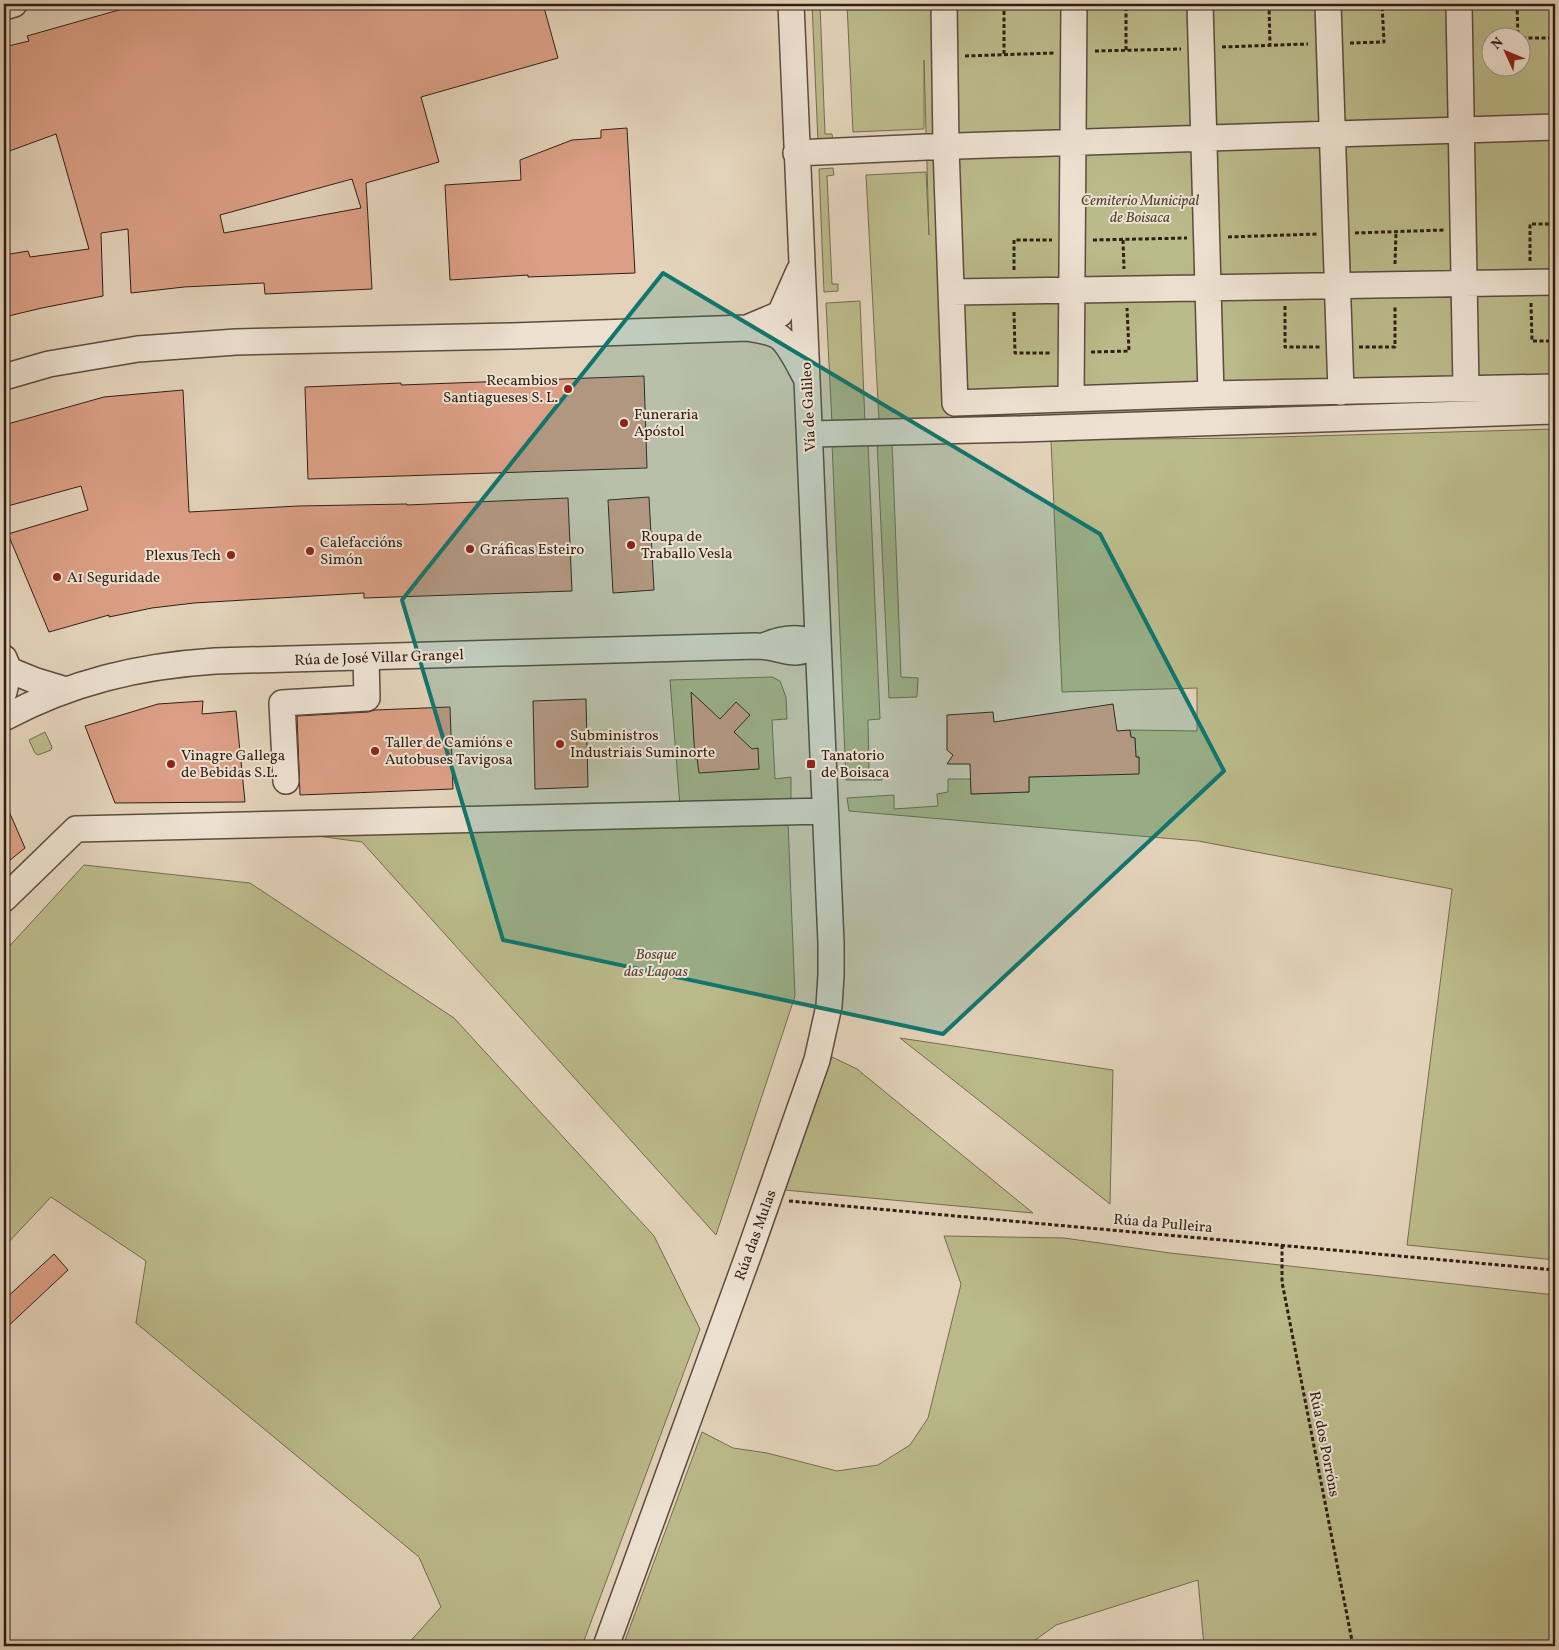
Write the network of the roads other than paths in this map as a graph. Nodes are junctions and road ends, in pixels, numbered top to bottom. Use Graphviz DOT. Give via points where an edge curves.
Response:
graph roads {
  1 [pos="14,4"];
  2 [pos="791,4"];
  3 [pos="944,4"];
  4 [pos="1074,4"];
  5 [pos="1200,4"];
  6 [pos="1328,4"];
  7 [pos="1459,4"];
  8 [pos="4,7"];
  9 [pos="1555,127"];
  10 [pos="1461,130"];
  11 [pos="1332,134"];
  12 [pos="1204,138"];
  13 [pos="1073,143"];
  14 [pos="946,147"];
  15 [pos="796,153"];
  16 [pos="1555,282"];
  17 [pos="1464,284"];
  18 [pos="1337,286"];
  19 [pos="1208,288"];
  20 [pos="1072,290"];
  21 [pos="951,292"];
  22 [pos="787,319"];
  23 [pos="804,341"];
  24 [pos="4,377"];
  25 [pos="806,378"];
  26 [pos="1555,387"];
  27 [pos="1466,388"];
  28 [pos="1341,392"];
  29 [pos="1211,394"];
  30 [pos="1071,399"];
  31 [pos="1555,411"];
  32 [pos="810,434"];
  33 [pos="817,601"];
  34 [pos="818,645"];
  35 [pos="764,646"];
  36 [pos="366,657"];
  37 [pos="8,675"];
  38 [pos="66,690"];
  39 [pos="820,693"];
  40 [pos="14,712"];
  41 [pos="286,781"];
  42 [pos="825,811"];
  43 [pos="4,899"];
  44 [pos="606,1646"];
  1 -- 8 [label="street"];
  2 -- 15 [label="street, Vía de Galileo"];
  3 -- 14 [label="street"];
  4 -- 13 [label="street"];
  5 -- 12 [label="street"];
  6 -- 11 [label="street"];
  7 -- 10 [label="street"];
  9 -- 10 [label="street"];
  10 -- 11 [label="street"];
  10 -- 17 [label="street"];
  11 -- 12 [label="street"];
  11 -- 18 [label="street"];
  12 -- 13 [label="street"];
  12 -- 19 [label="street"];
  13 -- 14 [label="street"];
  13 -- 20 [label="street"];
  14 -- 15 [label="street"];
  14 -- 21 [label="street"];
  15 -- 22 [label="street, Vía de Galileo" via="801,268"];
  16 -- 17 [label="street"];
  17 -- 18 [label="street"];
  17 -- 27 [label="street"];
  18 -- 19 [label="street"];
  18 -- 28 [label="street"];
  19 -- 20 [label="street"];
  19 -- 29 [label="street"];
  20 -- 21 [label="street"];
  20 -- 30 [label="street"];
  21 -- 30 [label="street" via="955,402"];
  22 -- 23 [label="street, Vía de Galileo"];
  22 -- 23 [label="street" via="793,341"];
  22 -- 24 [label="street" via="770,333 747,328 236,342 138,349 49,364"];
  22 -- 25 [label="street" via="794,356"];
  23 -- 25 [label="street, Vía de Galileo"];
  25 -- 32 [label="street, Vía de Galileo"];
  26 -- 27 [label="street"];
  27 -- 28 [label="street"];
  28 -- 29 [label="street"];
  29 -- 30 [label="street"];
  31 -- 32 [label="street"];
  32 -- 33 [label="street, Vía de Galileo"];
  33 -- 34 [label="street, Vía de Galileo"];
  33 -- 35 [label="street, Rúa de José Villar Grangel" via="795,628"];
  34 -- 35 [label="street, Rúa de José Villar Grangel" via="796,653"];
  34 -- 39 [label="street, Vía de Galileo"];
  35 -- 36 [label="street, Rúa de José Villar Grangel"];
  35 -- 39 [label="street, Rúa de José Villar Grangel" via="783,655 802,670"];
  36 -- 38 [label="street, Rúa de José Villar Grangel" via="178,664 111,676"];
  36 -- 41 [label="street" via="368,698 282,703"];
  37 -- 38 [label="street"];
  37 -- 40 [label="street"];
  38 -- 40 [label="street, Rúa de José Villar Grangel"];
  39 -- 42 [label="street, Vía de Galileo"];
  42 -- 43 [label="street" via="76,829"];
  42 -- 44 [label="street, Rúa das Mulas" via="832,975 816,1060"];
}
